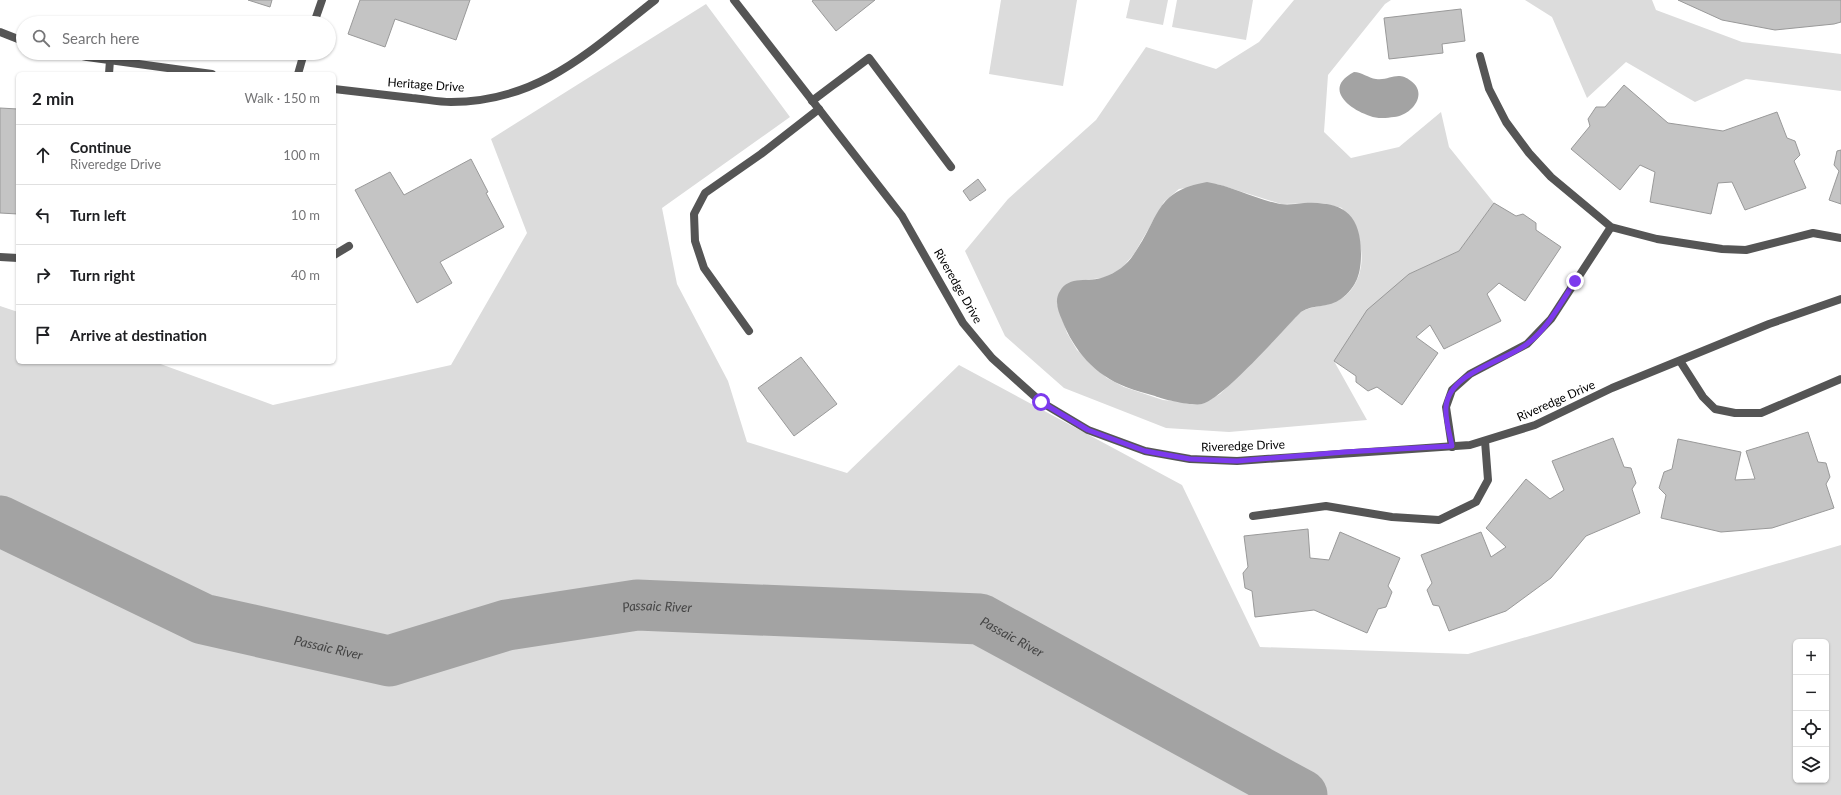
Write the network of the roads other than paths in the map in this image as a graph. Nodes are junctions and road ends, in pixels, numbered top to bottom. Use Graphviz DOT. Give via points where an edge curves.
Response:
graph roads {
  1 [pos="322,0"];
  2 [pos="655,0"];
  3 [pos="734,0"];
  4 [pos="316,16"];
  5 [pos="0,32"];
  6 [pos="16,38"];
  7 [pos="1480,56"];
  8 [pos="110,60"];
  9 [pos="302,60"];
  10 [pos="109,72"];
  11 [pos="197,72"];
  12 [pos="299,72"];
  13 [pos="336,89"];
  14 [pos="812,101"];
  15 [pos="818,109"];
  16 [pos="952,167"];
  17 [pos="1611,227"];
  18 [pos="1841,238"];
  19 [pos="349,246"];
  20 [pos="336,254"];
  21 [pos="0,257"];
  22 [pos="16,258"];
  23 [pos="1841,299"];
  24 [pos="749,331"];
  25 [pos="1680,361"];
  26 [pos="1841,379"];
  27 [pos="1485,441"];
  28 [pos="1452,446"];
  29 [pos="1253,516"];
  1 -- 4 [label="street"];
  2 -- 13 [label="street, Heritage Drive" via="574,63 532,87 512,93 483,100 451,102"];
  3 -- 14 [label="street, Riveredge Drive"];
  5 -- 6 [label="street"];
  7 -- 17 [label="street" via="1489,89 1506,122 1528,153 1551,177"];
  8 -- 10 [label="street"];
  8 -- 11 [label="street"];
  9 -- 12 [label="street"];
  14 -- 15 [label="street, Riveredge Drive"];
  14 -- 16 [label="street" via="869,58"];
  15 -- 24 [label="street" via="762,154 705,193 694,214 695,241 704,268"];
  15 -- 28 [label="street, Riveredge Drive" via="902,216 963,323 992,358 1041,402 1088,430 1145,451 1190,459 1237,461"];
  17 -- 18 [label="street" via="1657,239 1722,249 1746,250 1813,233"];
  17 -- 28 [label="street" via="1542,329 1527,344 1470,374 1452,390 1446,407"];
  19 -- 20 [label="street"];
  21 -- 22 [label="street"];
  23 -- 25 [label="street, Riveredge Drive" via="1770,324"];
  25 -- 26 [label="street" via="1703,397 1715,409 1735,413 1761,413"];
  25 -- 27 [label="street, Riveredge Drive" via="1612,388 1535,425"];
  27 -- 28 [label="street, Riveredge Drive"];
  27 -- 29 [label="street" via="1488,480 1476,502 1439,520 1392,517 1326,506"];
}
